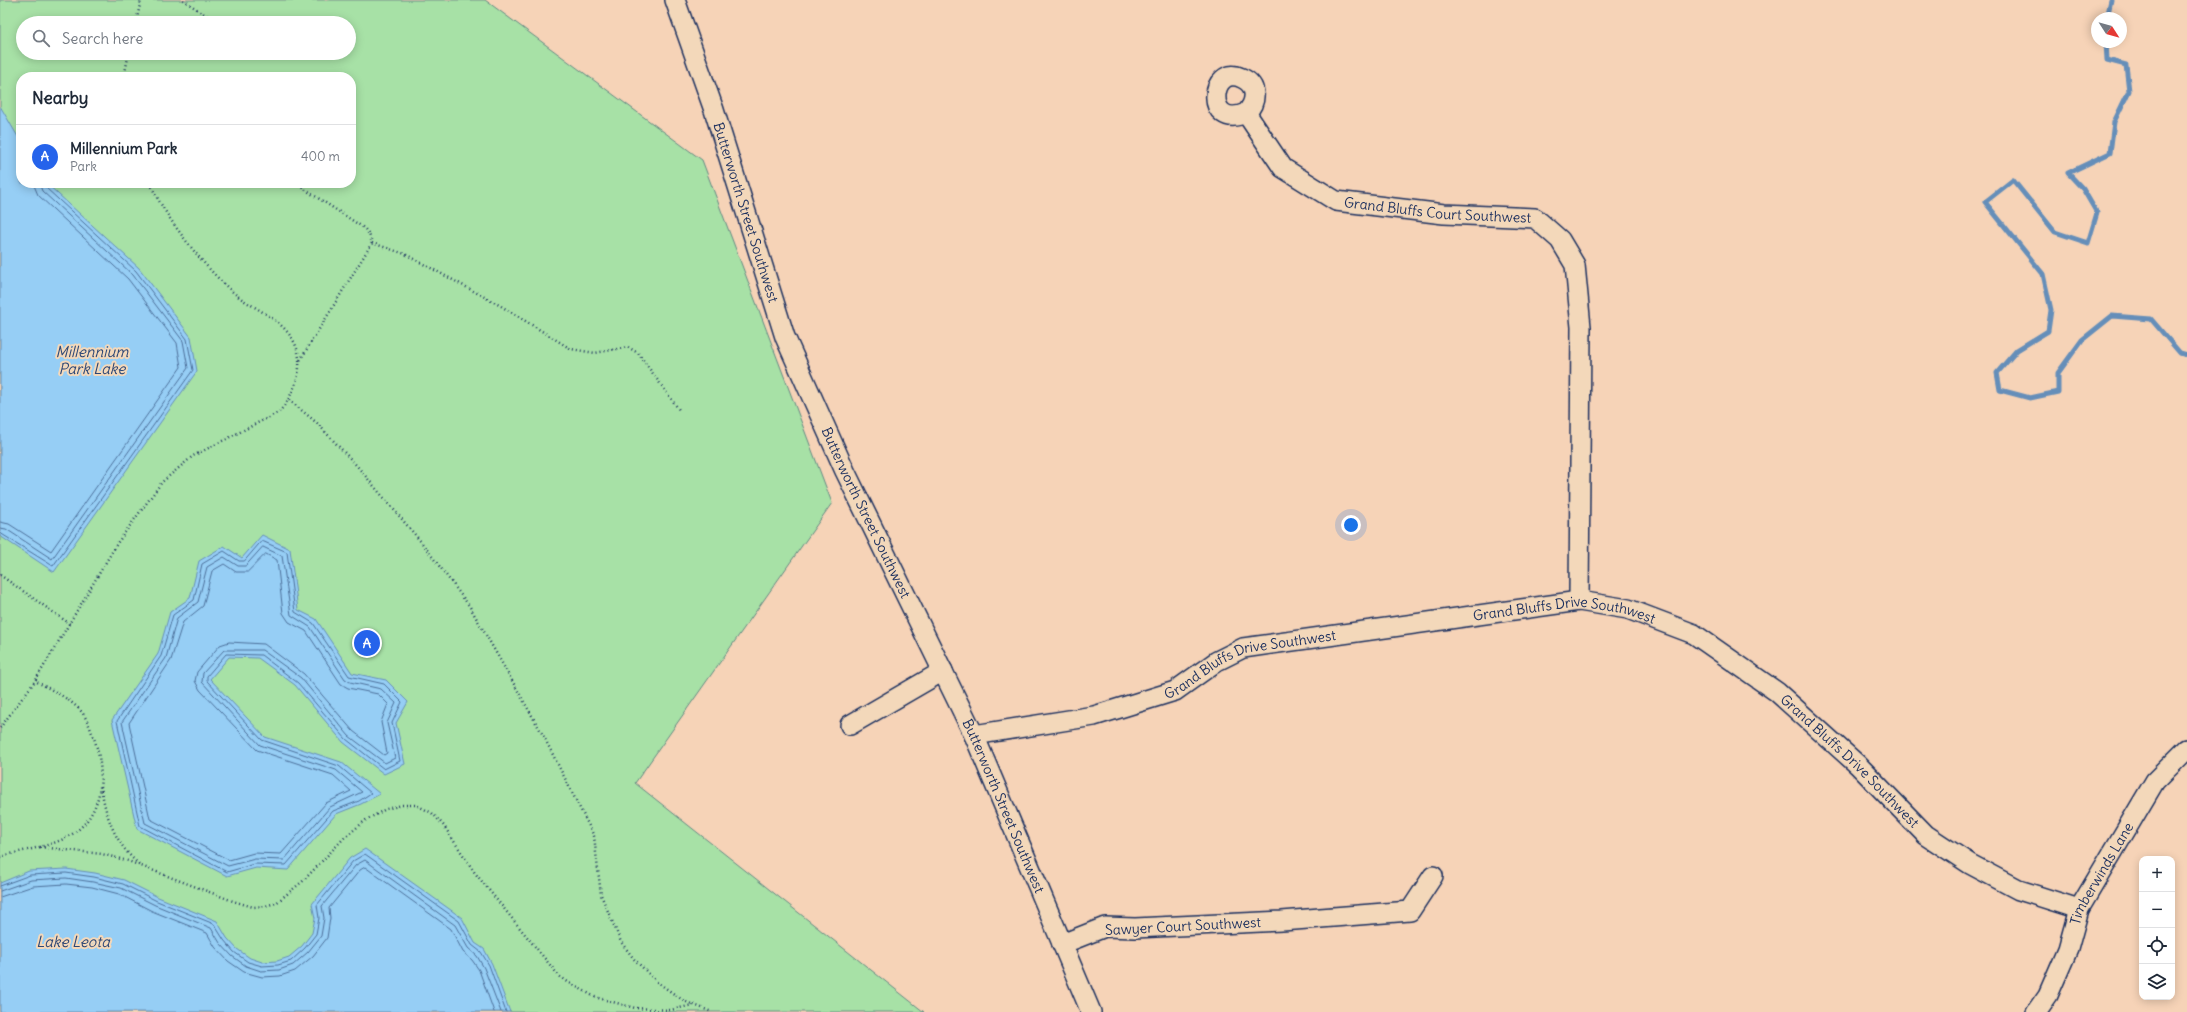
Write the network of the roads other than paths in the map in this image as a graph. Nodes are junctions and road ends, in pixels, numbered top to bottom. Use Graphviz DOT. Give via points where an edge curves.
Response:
graph roads {
  1 [pos="674,0"];
  2 [pos="1246,113"];
  3 [pos="1579,601"];
  4 [pos="942,671"];
  5 [pos="850,724"];
  6 [pos="974,735"];
  7 [pos="2187,748"];
  8 [pos="1433,876"];
  9 [pos="2079,909"];
  10 [pos="1062,944"];
  11 [pos="1090,1012"];
  12 [pos="2036,1012"];
  1 -- 4 [label="street, Butterworth Street Southwest" via="714,110 785,337 845,471"];
  2 -- 3 [label="street, Grand Bluffs Court Southwest" via="1283,168 1336,201 1444,214 1535,218 1560,240 1575,265 1581,327"];
  3 -- 6 [label="street, Grand Bluffs Drive Southwest" via="1243,648 1217,661 1174,691 1094,716"];
  3 -- 9 [label="street, Grand Bluffs Drive Southwest" via="1628,609 1694,634 1776,692 1858,765 1926,835 1970,864 2019,890"];
  4 -- 5 [label="street"];
  4 -- 6 [label="street, Butterworth Street Southwest"];
  6 -- 10 [label="street, Butterworth Street Southwest"];
  7 -- 9 [label="street, Timberwinds Lane" via="2155,782"];
  8 -- 10 [label="street, Sawyer Court Southwest" via="1410,911 1282,921 1106,927"];
  9 -- 12 [label="street, Timberwinds Lane" via="2068,948 2048,995"];
  10 -- 11 [label="street, Butterworth Street Southwest"];
}
